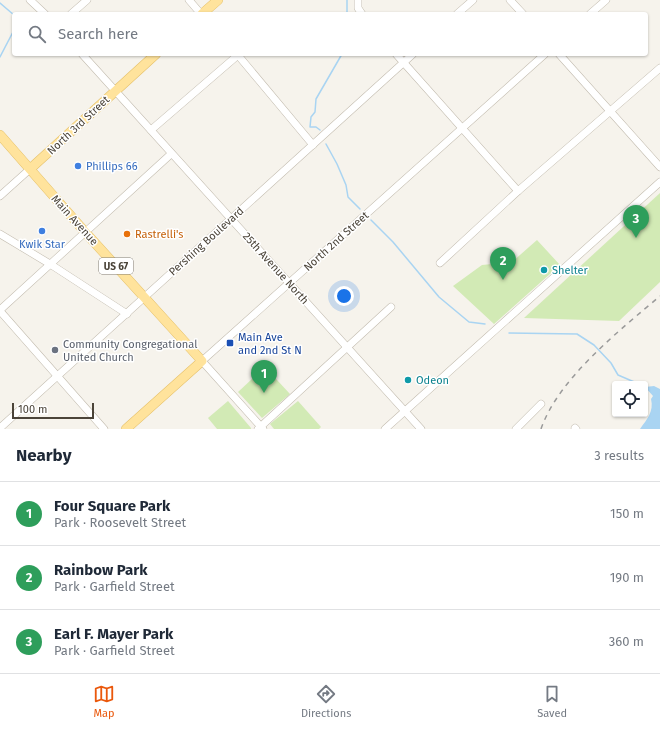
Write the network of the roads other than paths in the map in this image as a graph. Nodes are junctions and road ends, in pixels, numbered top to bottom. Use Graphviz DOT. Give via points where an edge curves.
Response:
graph roads {
  1 [pos="30,0"];
  2 [pos="87,0"];
  3 [pos="188,0"];
  4 [pos="218,0"];
  5 [pos="473,0"];
  6 [pos="510,0"];
  7 [pos="606,0"];
  8 [pos="43,12"];
  9 [pos="73,12"];
  10 [pos="200,12"];
  11 [pos="204,12"];
  12 [pos="459,12"];
  13 [pos="521,12"];
  14 [pos="592,12"];
  15 [pos="84,56"];
  16 [pos="154,56"];
  17 [pos="236,56"];
  18 [pos="240,56"];
  19 [pos="398,56"];
  20 [pos="411,56"];
  21 [pos="543,56"];
  22 [pos="561,56"];
  23 [pos="403,63"];
  24 [pos="660,68"];
  25 [pos="115,91"];
  26 [pos="610,112"];
  27 [pos="462,129"];
  28 [pos="151,130"];
  29 [pos="0,135"];
  30 [pos="314,145"];
  31 [pos="171,154"];
  32 [pos="660,167"];
  33 [pos="30,170"];
  34 [pos="660,182"];
  35 [pos="518,191"];
  36 [pos="0,196"];
  37 [pos="231,219"];
  38 [pos="85,232"];
  39 [pos="0,234"];
  40 [pos="440,263"];
  41 [pos="50,264"];
  42 [pos="289,283"];
  43 [pos="145,297"];
  44 [pos="391,307"];
  45 [pos="0,311"];
  46 [pos="128,314"];
  47 [pos="346,347"];
  48 [pos="202,361"];
  49 [pos="58,376"];
  50 [pos="541,404"];
  51 [pos="404,412"];
  52 [pos="0,428"];
  53 [pos="261,428"];
  54 [pos="104,429"];
  55 [pos="126,429"];
  56 [pos="385,429"];
  57 [pos="421,429"];
  58 [pos="516,429"];
  1 -- 8 [label="street"];
  2 -- 9 [label="street"];
  3 -- 10 [label="street"];
  4 -- 11 [label="main road"];
  5 -- 12 [label="street"];
  6 -- 13 [label="street"];
  7 -- 14 [label="street"];
  15 -- 25 [label="street, 25th Avenue North"];
  16 -- 25 [label="main road, North 3rd Street"];
  17 -- 28 [label="street"];
  18 -- 30 [label="street"];
  19 -- 23 [label="street"];
  20 -- 23 [label="street, Pershing Boulevard"];
  21 -- 27 [label="street, North 2nd Street"];
  22 -- 26 [label="street"];
  23 -- 27 [label="street"];
  23 -- 30 [label="street, Pershing Boulevard"];
  24 -- 26 [label="street"];
  25 -- 28 [label="street, 25th Avenue North"];
  25 -- 33 [label="main road, North 3rd Street"];
  26 -- 32 [label="street"];
  26 -- 35 [label="street"];
  27 -- 35 [label="street"];
  27 -- 42 [label="street, North 2nd Street"];
  28 -- 31 [label="street, 25th Avenue North"];
  29 -- 33 [label="main road, Main Avenue"];
  30 -- 37 [label="street, Pershing Boulevard"];
  31 -- 37 [label="street, 25th Avenue North"];
  31 -- 38 [label="street"];
  33 -- 36 [label="street, North 3rd Street"];
  33 -- 38 [label="main road, Main Avenue / US 67"];
  34 -- 51 [label="street"];
  35 -- 40 [label="street"];
  37 -- 42 [label="street, 25th Avenue North"];
  37 -- 43 [label="street, Pershing Boulevard"];
  38 -- 41 [label="street"];
  38 -- 43 [label="main road, Main Avenue / US 67"];
  39 -- 41 [label="street"];
  41 -- 45 [label="street"];
  41 -- 46 [label="street"];
  42 -- 47 [label="street, 25th Avenue North"];
  42 -- 48 [label="street, North 2nd Street"];
  43 -- 46 [label="street, Pershing Boulevard"];
  43 -- 48 [label="main road, Main Avenue / US 67"];
  44 -- 47 [label="street"];
  45 -- 49 [label="street"];
  46 -- 49 [label="street, Pershing Boulevard"];
  47 -- 51 [label="street, 25th Avenue North"];
  47 -- 53 [label="street"];
  48 -- 53 [label="street, Main Avenue"];
  48 -- 55 [label="main road, North 2nd Street"];
  49 -- 52 [label="street, Pershing Boulevard"];
  49 -- 54 [label="street"];
  50 -- 58 [label="street"];
  51 -- 56 [label="street"];
  51 -- 57 [label="street, 25th Avenue North"];
}
